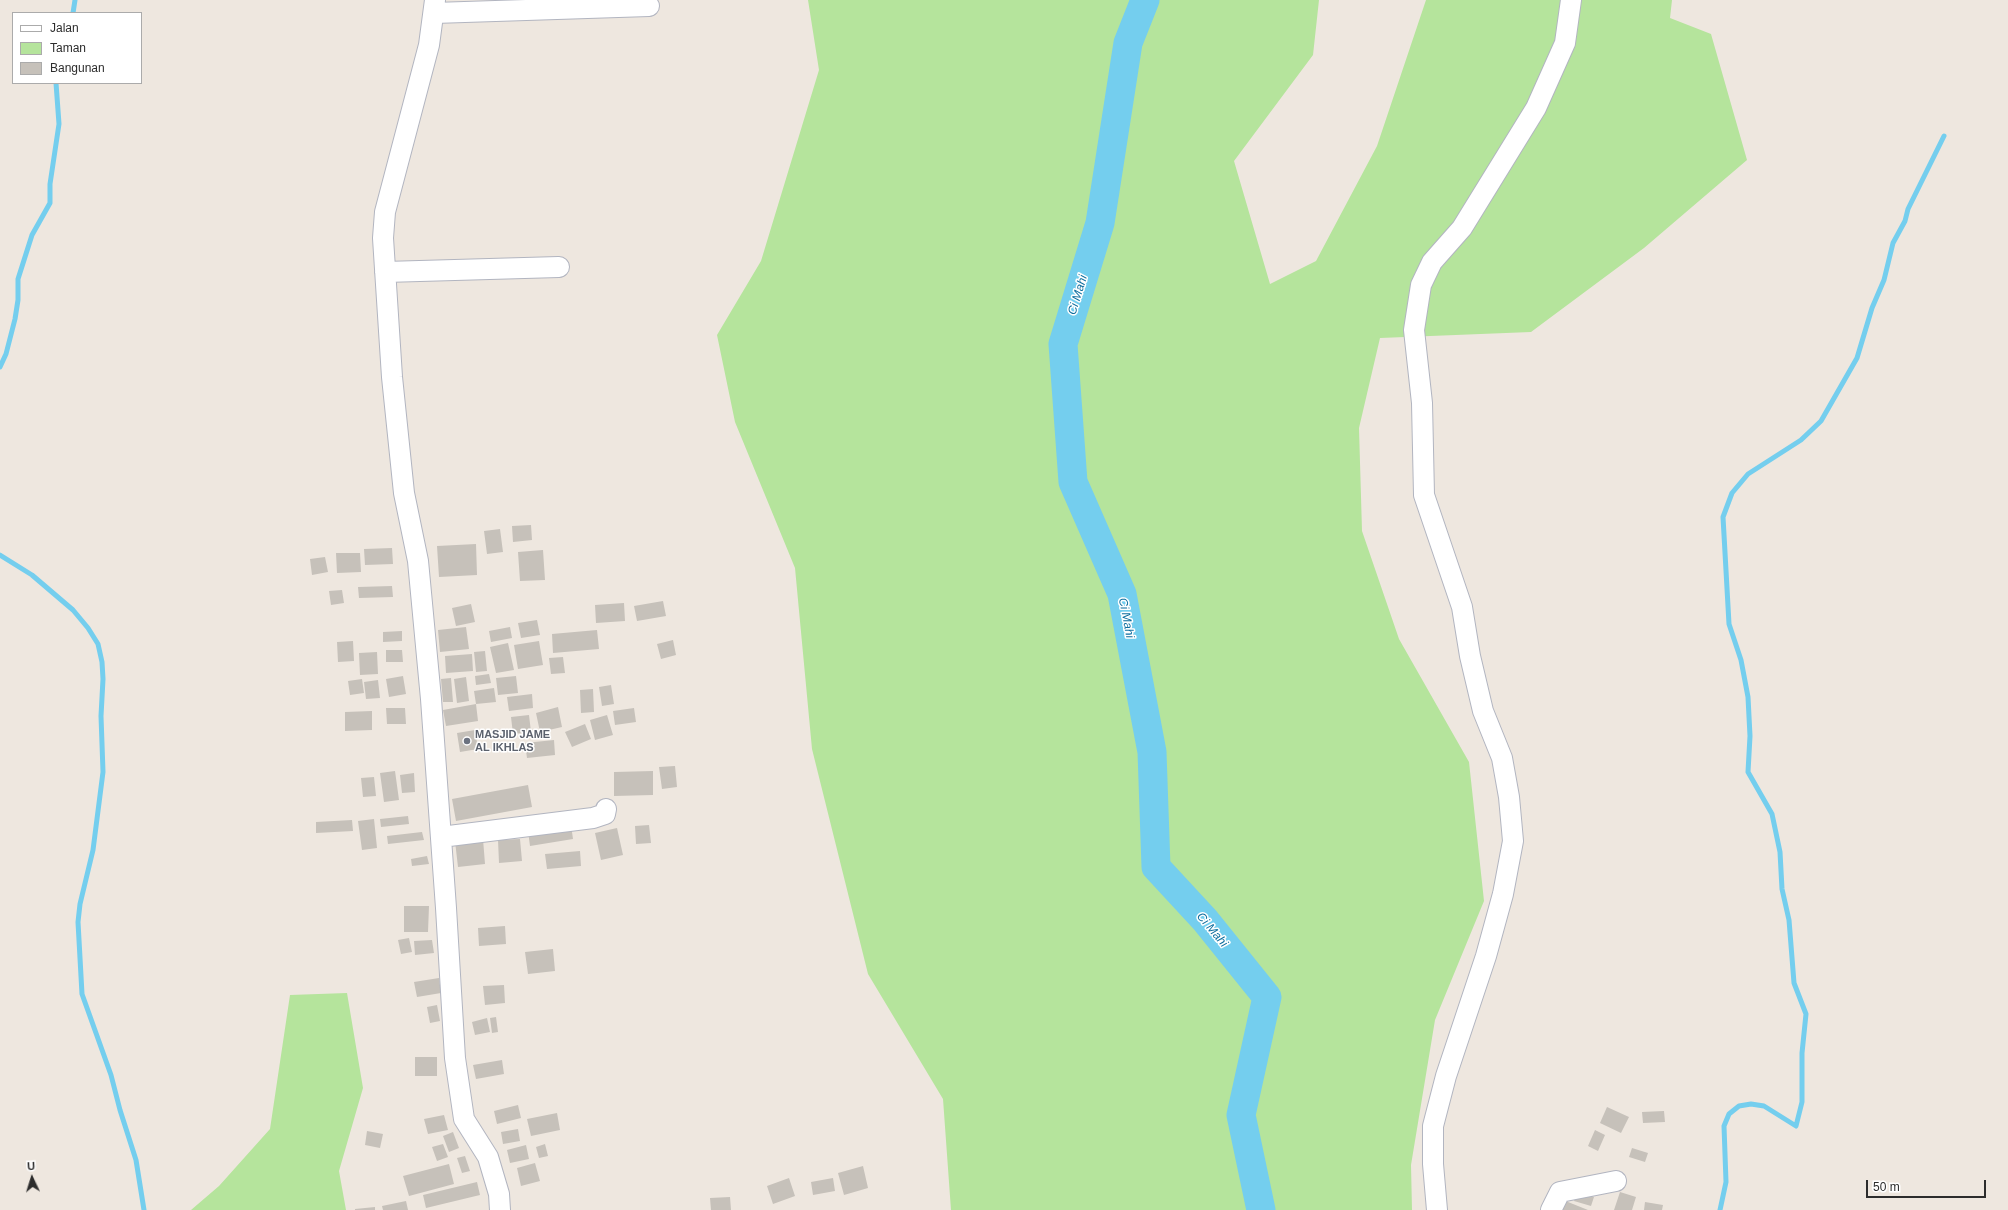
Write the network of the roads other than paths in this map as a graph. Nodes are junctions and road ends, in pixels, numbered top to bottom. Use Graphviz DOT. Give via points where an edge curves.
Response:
graph roads {
  1 [pos="1571,0"];
  2 [pos="649,6"];
  3 [pos="434,7"];
  4 [pos="559,267"];
  5 [pos="385,272"];
  6 [pos="606,809"];
  7 [pos="441,837"];
  8 [pos="1616,1181"];
  9 [pos="500,1210"];
  10 [pos="1437,1210"];
  11 [pos="1552,1210"];
  1 -- 10 [label="street" via="1565,43 1536,108 1462,228 1432,262 1421,284 1414,330 1422,403 1424,495 1462,607 1483,711 1502,758 1510,797 1513,841 1503,894 1486,956 1446,1076 1433,1126"];
  2 -- 3 [label="street"];
  3 -- 5 [label="street" via="429,45 385,212 382,238"];
  4 -- 5 [label="street"];
  5 -- 7 [label="street" via="392,378 404,493 418,561"];
  6 -- 7 [label="street" via="605,814 593,818"];
  7 -- 9 [label="street" via="458,1083 464,1119 488,1157 499,1194"];
  8 -- 11 [label="street" via="1560,1192"];
}
